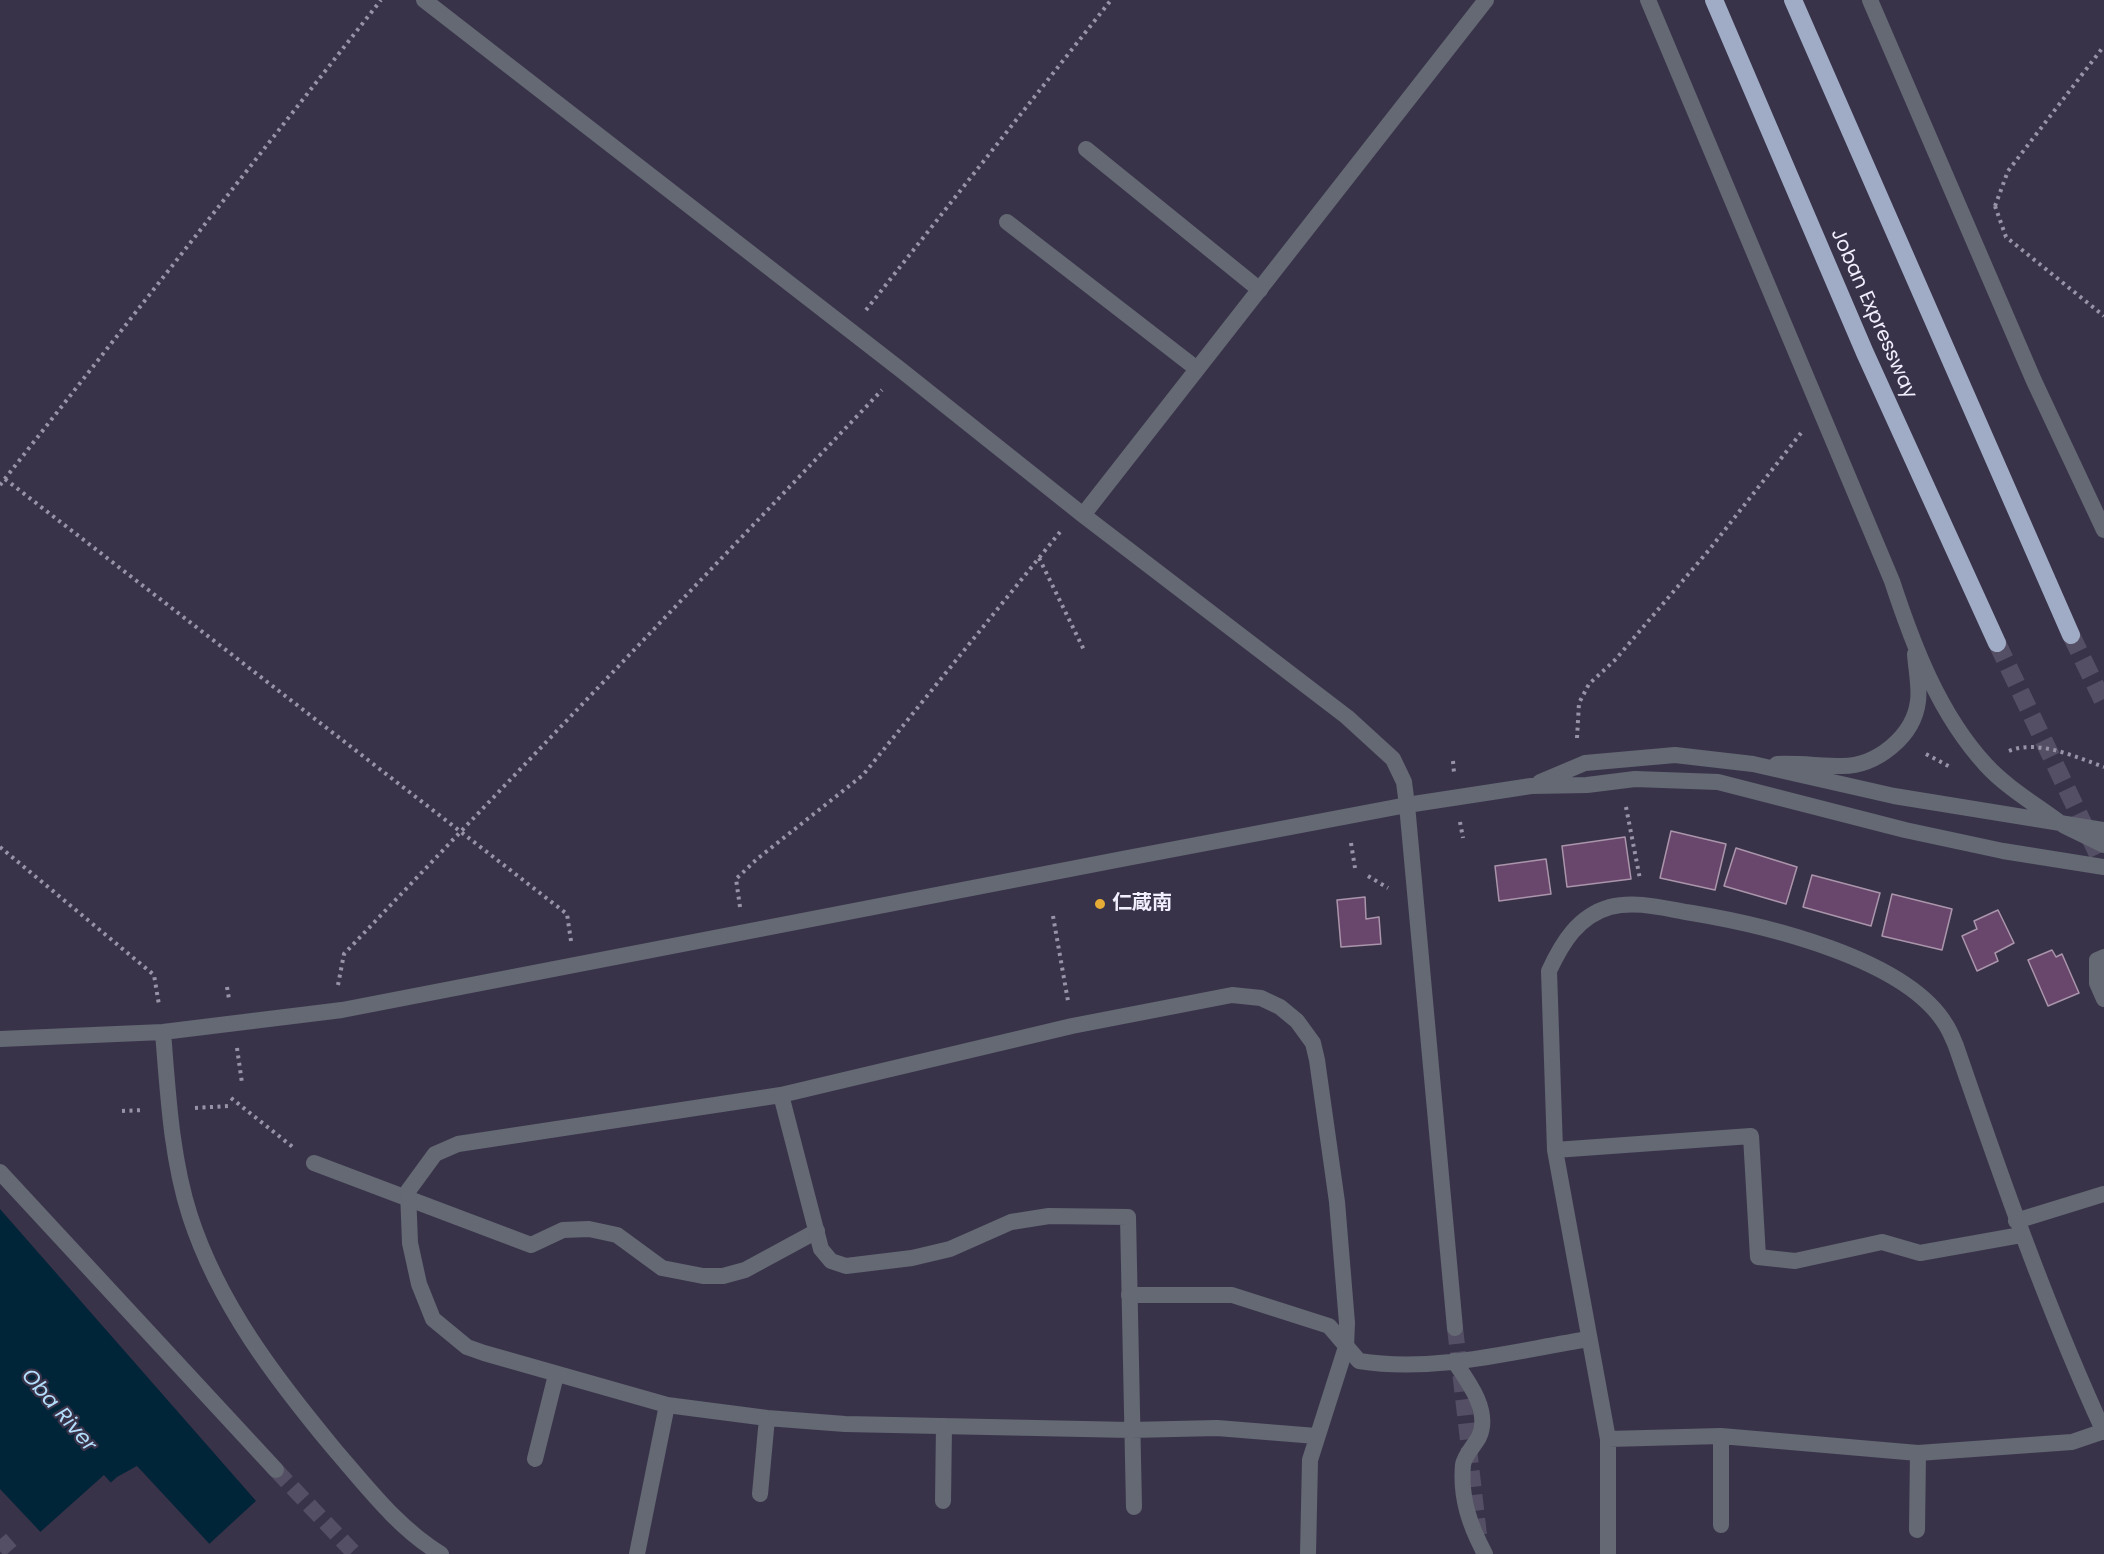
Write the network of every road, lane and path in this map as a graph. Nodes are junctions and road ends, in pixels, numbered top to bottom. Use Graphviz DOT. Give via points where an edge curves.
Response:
graph roads {
  1 [pos="381,0"];
  2 [pos="424,0"];
  3 [pos="1111,0"];
  4 [pos="1486,0"];
  5 [pos="1648,0"];
  6 [pos="1714,0"];
  7 [pos="1792,0"];
  8 [pos="1870,0"];
  9 [pos="2104,46"];
  10 [pos="1086,149"];
  11 [pos="1995,206"];
  12 [pos="1966,221"];
  13 [pos="1007,222"];
  14 [pos="1260,290"];
  15 [pos="2104,316"];
  16 [pos="849,331"];
  17 [pos="1197,369"];
  18 [pos="901,370"];
  19 [pos="1819,408"];
  20 [pos="5,479"];
  21 [pos="0,485"];
  22 [pos="1080,513"];
  23 [pos="2104,530"];
  24 [pos="1039,558"];
  25 [pos="2071,636"];
  26 [pos="1997,643"];
  27 [pos="1914,648"];
  28 [pos="1085,652"];
  29 [pos="2000,755"];
  30 [pos="1753,764"];
  31 [pos="1579,766"];
  32 [pos="2104,767"];
  33 [pos="1531,786"];
  34 [pos="1407,805"];
  35 [pos="1626,806"];
  36 [pos="2062,825"];
  37 [pos="2104,830"];
  38 [pos="462,831"];
  39 [pos="2104,845"];
  40 [pos="0,847"];
  41 [pos="2104,867"];
  42 [pos="1645,905"];
  43 [pos="1053,916"];
  44 [pos="744,932"];
  45 [pos="2104,957"];
  46 [pos="576,965"];
  47 [pos="2104,999"];
  48 [pos="342,1010"];
  49 [pos="1072,1026"];
  50 [pos="163,1032"];
  51 [pos="0,1039"];
  52 [pos="781,1095"];
  53 [pos="231,1098"];
  54 [pos="1555,1150"];
  55 [pos="314,1163"];
  56 [pos="0,1172"];
  57 [pos="2104,1194"];
  58 [pos="408,1201"];
  59 [pos="2018,1228"];
  60 [pos="817,1231"];
  61 [pos="1129,1294"];
  62 [pos="1455,1328"];
  63 [pos="1589,1339"];
  64 [pos="1346,1347"];
  65 [pos="1454,1361"];
  66 [pos="556,1376"];
  67 [pos="667,1405"];
  68 [pos="767,1418"];
  69 [pos="944,1426"];
  70 [pos="1131,1430"];
  71 [pos="2104,1431"];
  72 [pos="1316,1436"];
  73 [pos="1721,1436"];
  74 [pos="1608,1439"];
  75 [pos="1918,1452"];
  76 [pos="535,1459"];
  77 [pos="276,1470"];
  78 [pos="760,1494"];
  79 [pos="943,1501"];
  80 [pos="1134,1507"];
  81 [pos="1721,1525"];
  82 [pos="1917,1530"];
  83 [pos="441,1554"];
  84 [pos="637,1554"];
  85 [pos="1308,1554"];
  86 [pos="1485,1554"];
  87 [pos="1608,1554"];
  1 -- 20 [label="path"];
  2 -- 16 [label="street"];
  3 -- 16 [label="path"];
  4 -- 14 [label="street"];
  5 -- 19 [label="street"];
  6 -- 26 [label="highway, Joban Expressway" via="1865,353"];
  7 -- 25 [label="highway"];
  8 -- 12 [label="street"];
  9 -- 11 [label="path" via="2008,171"];
  10 -- 14 [label="street"];
  11 -- 12 [label="path"];
  11 -- 15 [label="path" via="2006,237"];
  12 -- 23 [label="street" via="2034,381"];
  13 -- 17 [label="street"];
  14 -- 17 [label="street"];
  16 -- 18 [label="street"];
  17 -- 22 [label="street"];
  18 -- 22 [label="street"];
  18 -- 38 [label="path"];
  19 -- 27 [label="street" via="1892,581"];
  19 -- 31 [label="path" via="1709,550 1615,660 1589,684 1579,704"];
  20 -- 21 [label="path"];
  20 -- 38 [label="path"];
  22 -- 24 [label="path"];
  22 -- 34 [label="street" via="1347,717 1393,759 1404,782"];
  24 -- 28 [label="path"];
  24 -- 44 [label="path" via="863,775 736,879"];
  27 -- 30 [label="street" via="1918,702 1908,730 1888,749 1867,761 1844,766"];
  27 -- 36 [label="street" via="1958,728 1986,766"];
  29 -- 32 [label="path" via="2019,747 2064,752"];
  30 -- 31 [label="street" via="1675,755"];
  30 -- 36 [label="street" via="1894,796"];
  31 -- 33 [label="street"];
  33 -- 34 [label="street"];
  33 -- 41 [label="street" via="1635,779 1718,782 1905,830"];
  34 -- 44 [label="street"];
  34 -- 62 [label="street"];
  35 -- 42 [label="path"];
  36 -- 37 [label="street"];
  36 -- 39 [label="street"];
  38 -- 46 [label="path" via="567,914"];
  38 -- 48 [label="path" via="344,954 338,981"];
  40 -- 50 [label="path" via="154,975"];
  42 -- 54 [label="street" via="1611,907 1576,926 1549,971"];
  42 -- 59 [label="street" via="1752,923 1782,932 1887,974 1928,1003 1946,1024 1956,1046"];
  43 -- 49 [label="path"];
  44 -- 46 [label="street"];
  45 -- 47 [label="street" via="2097,960 2097,983"];
  46 -- 48 [label="street"];
  48 -- 50 [label="street"];
  49 -- 52 [label="street"];
  49 -- 64 [label="street" via="1232,995 1261,998 1297,1021 1313,1043 1317,1060 1337,1202"];
  50 -- 51 [label="street"];
  50 -- 83 [label="street" via="169,1109 180,1176 190,1216 224,1295 260,1355 351,1469 395,1518"];
  52 -- 58 [label="street" via="458,1144 435,1154 408,1191"];
  52 -- 60 [label="street"];
  53 -- 55 [label="path"];
  54 -- 59 [label="street" via="1751,1136 1758,1257 1795,1261 1882,1242 1920,1253"];
  54 -- 63 [label="street"];
  55 -- 58 [label="street"];
  56 -- 77 [label="street"];
  57 -- 59 [label="street"];
  58 -- 60 [label="street" via="531,1245 563,1230 589,1228 617,1235 662,1268 702,1276 745,1270"];
  58 -- 66 [label="street" via="410,1243 418,1284 434,1318 467,1347"];
  59 -- 71 [label="street" via="2053,1319"];
  60 -- 61 [label="street" via="821,1249 831,1261 846,1266 950,1249 1011,1222 1049,1216 1128,1217"];
  61 -- 64 [label="street" via="1232,1295 1329,1326"];
  61 -- 70 [label="street"];
  63 -- 65 [label="street"];
  63 -- 74 [label="street"];
  64 -- 65 [label="street" via="1359,1361 1387,1365"];
  64 -- 72 [label="street"];
  65 -- 86 [label="street" via="1472,1386 1480,1407 1481,1432 1463,1462 1463,1484 1465,1507"];
  66 -- 67 [label="street"];
  66 -- 76 [label="street"];
  67 -- 68 [label="street"];
  67 -- 84 [label="street"];
  68 -- 69 [label="street"];
  68 -- 78 [label="street"];
  69 -- 70 [label="street"];
  69 -- 79 [label="street"];
  70 -- 72 [label="street" via="1217,1428"];
  70 -- 80 [label="street"];
  71 -- 75 [label="street" via="2072,1442"];
  72 -- 85 [label="street" via="1309,1470"];
  73 -- 74 [label="street"];
  73 -- 75 [label="street"];
  73 -- 81 [label="street"];
  74 -- 87 [label="street"];
  75 -- 82 [label="street"];
}
